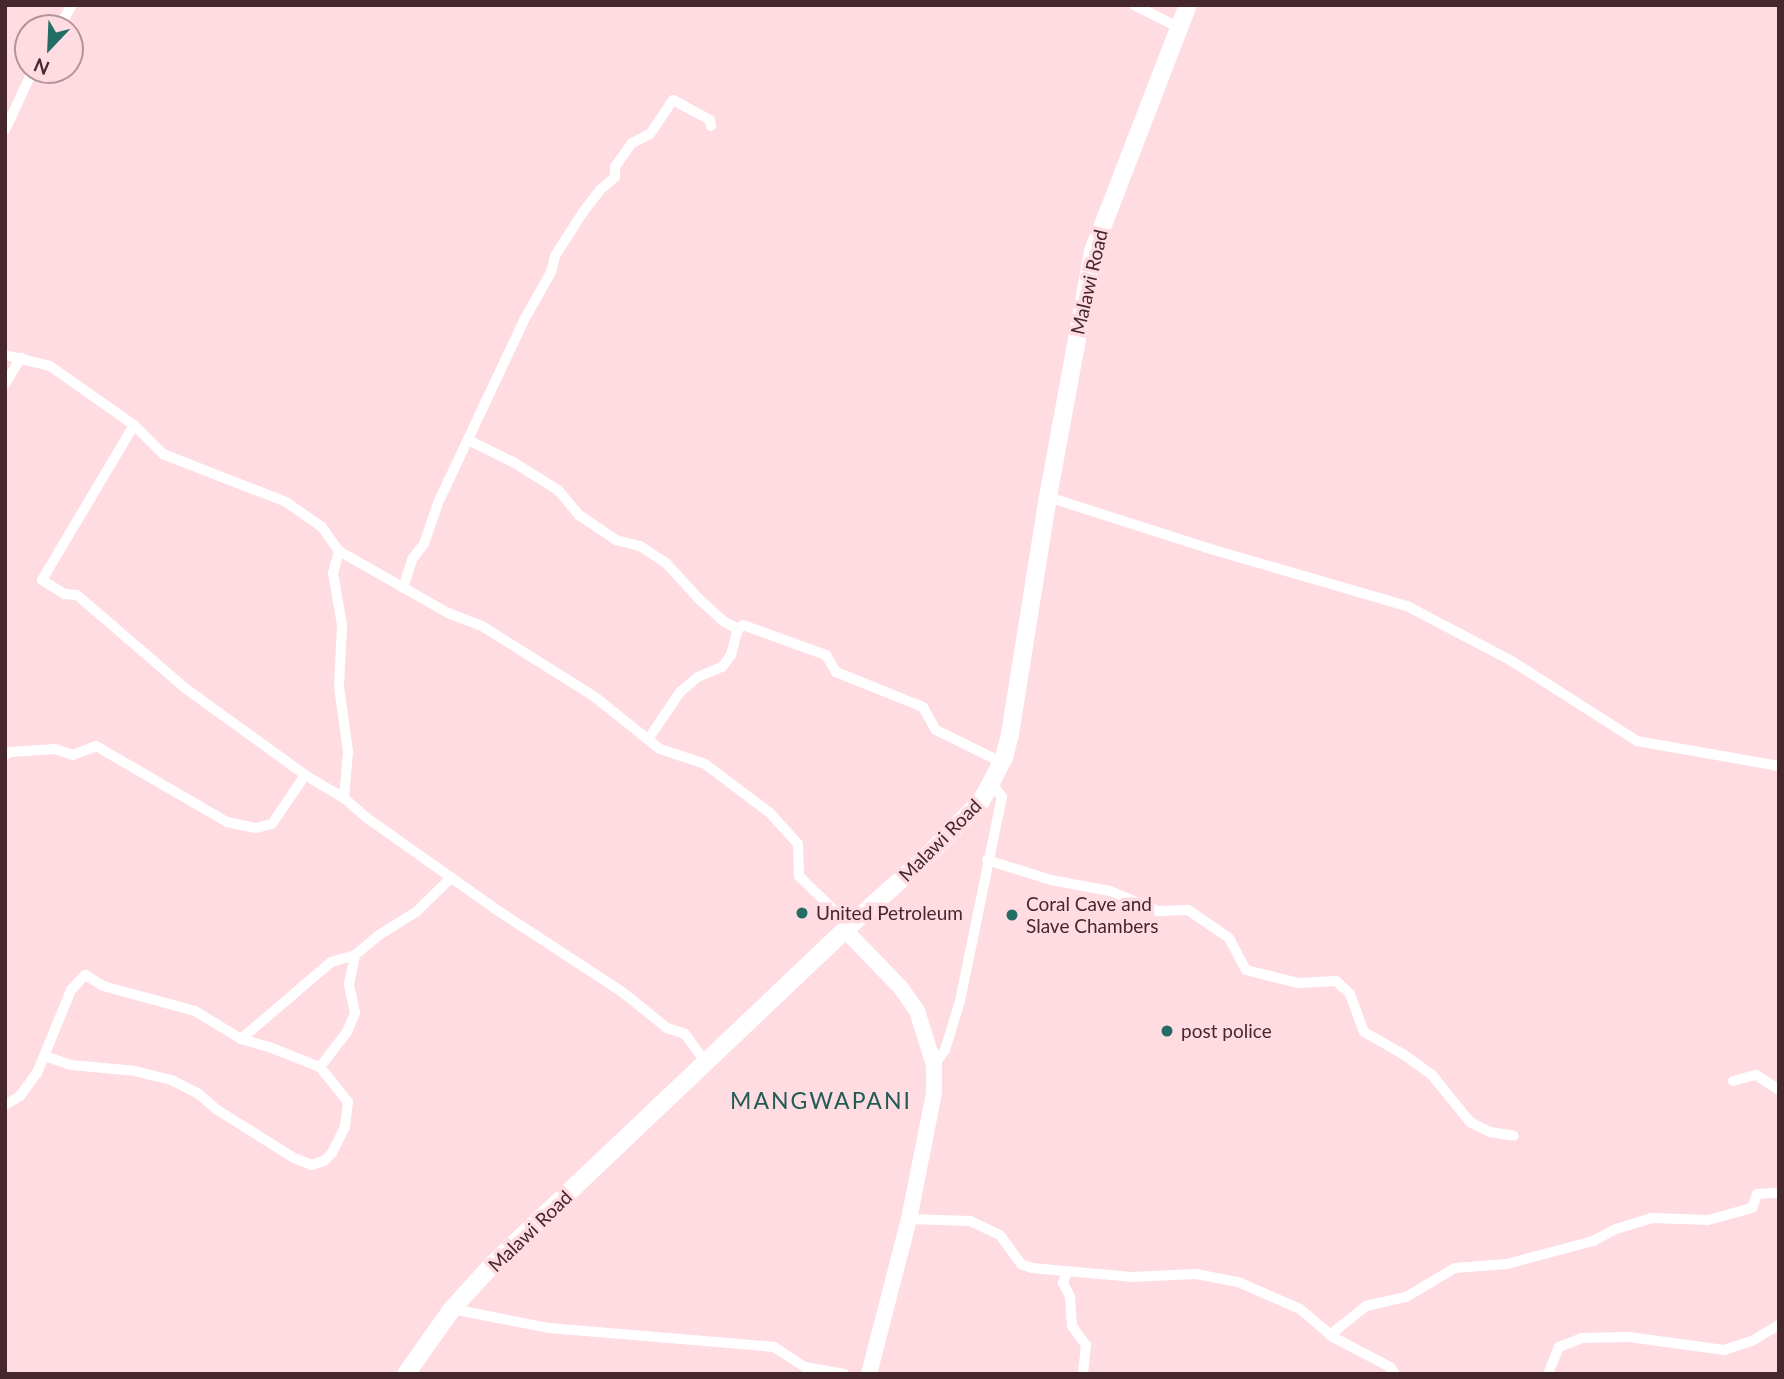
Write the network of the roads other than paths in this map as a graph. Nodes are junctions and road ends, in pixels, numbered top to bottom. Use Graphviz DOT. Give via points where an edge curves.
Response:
graph roads {
  1 [pos="1134,5"];
  2 [pos="1188,5"];
  3 [pos="1178,27"];
  4 [pos="26,84"];
  5 [pos="710,126"];
  6 [pos="5,130"];
  7 [pos="5,355"];
  8 [pos="21,357"];
  9 [pos="5,384"];
  10 [pos="134,425"];
  11 [pos="468,440"];
  12 [pos="1048,497"];
  13 [pos="339,551"];
  14 [pos="403,588"];
  15 [pos="738,629"];
  16 [pos="649,738"];
  17 [pos="5,755"];
  18 [pos="1001,762"];
  19 [pos="1779,766"];
  20 [pos="305,775"];
  21 [pos="991,783"];
  22 [pos="344,798"];
  23 [pos="987,860"];
  24 [pos="452,877"];
  25 [pos="848,928"];
  26 [pos="355,955"];
  27 [pos="241,1039"];
  28 [pos="45,1056"];
  29 [pos="706,1063"];
  30 [pos="934,1065"];
  31 [pos="320,1067"];
  32 [pos="1733,1081"];
  33 [pos="1779,1090"];
  34 [pos="5,1105"];
  35 [pos="1514,1136"];
  36 [pos="1779,1193"];
  37 [pos="909,1219"];
  38 [pos="1067,1272"];
  39 [pos="452,1309"];
  40 [pos="1779,1325"];
  41 [pos="1330,1335"];
  42 [pos="406,1374"];
  43 [pos="844,1374"];
  44 [pos="869,1374"];
  45 [pos="1083,1374"];
  46 [pos="1395,1374"];
  47 [pos="1548,1374"];
  1 -- 3 [label="street"];
  2 -- 3 [label="main road, Malawi Road"];
  3 -- 12 [label="main road, Malawi Road" via="1098,234"];
  4 -- 6 [label="street"];
  5 -- 11 [label="street" via="710,120 673,100 650,134 632,143 615,167 615,177 583,212 555,256"];
  7 -- 8 [label="street"];
  8 -- 9 [label="street"];
  8 -- 10 [label="street" via="50,366"];
  10 -- 13 [label="street" via="163,454 304,513"];
  10 -- 20 [label="street" via="42,580 64,594 77,595 185,688"];
  11 -- 14 [label="street"];
  11 -- 15 [label="street" via="558,490 579,515 617,540 640,546 666,563 700,600"];
  12 -- 18 [label="main road, Malawi Road" via="1010,734"];
  12 -- 19 [label="street" via="1407,606 1510,660 1637,741"];
  13 -- 14 [label="street"];
  13 -- 22 [label="street" via="333,573 342,625 339,687 348,752"];
  14 -- 16 [label="street" via="482,626 595,697"];
  15 -- 16 [label="street" via="732,655 722,667 698,677 680,692"];
  15 -- 18 [label="street" via="743,625 827,655 836,672 923,706 936,730"];
  16 -- 25 [label="street" via="660,748 705,764 770,813 797,844 799,876"];
  17 -- 20 [label="street" via="55,749 73,755 96,747 227,822 256,828 272,824"];
  18 -- 21 [label="main road, Malawi Road"];
  20 -- 22 [label="street"];
  21 -- 23 [label="street" via="1002,797"];
  21 -- 25 [label="main road, Malawi Road" via="981,801 927,856"];
  22 -- 24 [label="street"];
  23 -- 30 [label="street" via="960,1001 945,1050"];
  23 -- 35 [label="street" via="1051,880 1110,891 1158,911 1188,910 1229,938 1246,970 1298,983 1336,981 1350,994 1364,1032 1432,1074 1470,1122"];
  24 -- 26 [label="street" via="416,912"];
  24 -- 29 [label="street" via="621,991 667,1028 685,1034"];
  25 -- 29 [label="main road, Malawi Road"];
  25 -- 30 [label="street" via="917,1011"];
  26 -- 27 [label="street" via="331,962"];
  26 -- 31 [label="street" via="349,984 355,1013 347,1032"];
  27 -- 28 [label="street" via="195,1011 125,993 82,975 71,990"];
  27 -- 31 [label="street"];
  28 -- 31 [label="street" via="71,1065 136,1071 170,1080 312,1165 332,1153 345,1126 348,1102"];
  28 -- 34 [label="street" via="26,1090"];
  29 -- 39 [label="main road, Malawi Road"];
  30 -- 37 [label="street" via="934,1093"];
  32 -- 33 [label="street" via="1756,1075"];
  36 -- 41 [label="street" via="1758,1194 1752,1208 1708,1220 1652,1218 1593,1241 1507,1264 1455,1268 1406,1297 1366,1306"];
  37 -- 38 [label="street" via="970,1222 1000,1235 1026,1267"];
  37 -- 44 [label="street"];
  38 -- 41 [label="street" via="1132,1277 1196,1274 1226,1279 1297,1307"];
  38 -- 45 [label="street" via="1063,1283 1070,1297 1072,1326 1086,1345"];
  39 -- 42 [label="main road, Malawi Road"];
  39 -- 43 [label="street" via="550,1328 774,1348 805,1367"];
  40 -- 47 [label="street" via="1724,1350 1629,1337 1582,1338 1559,1347"];
  41 -- 46 [label="street"];
}
